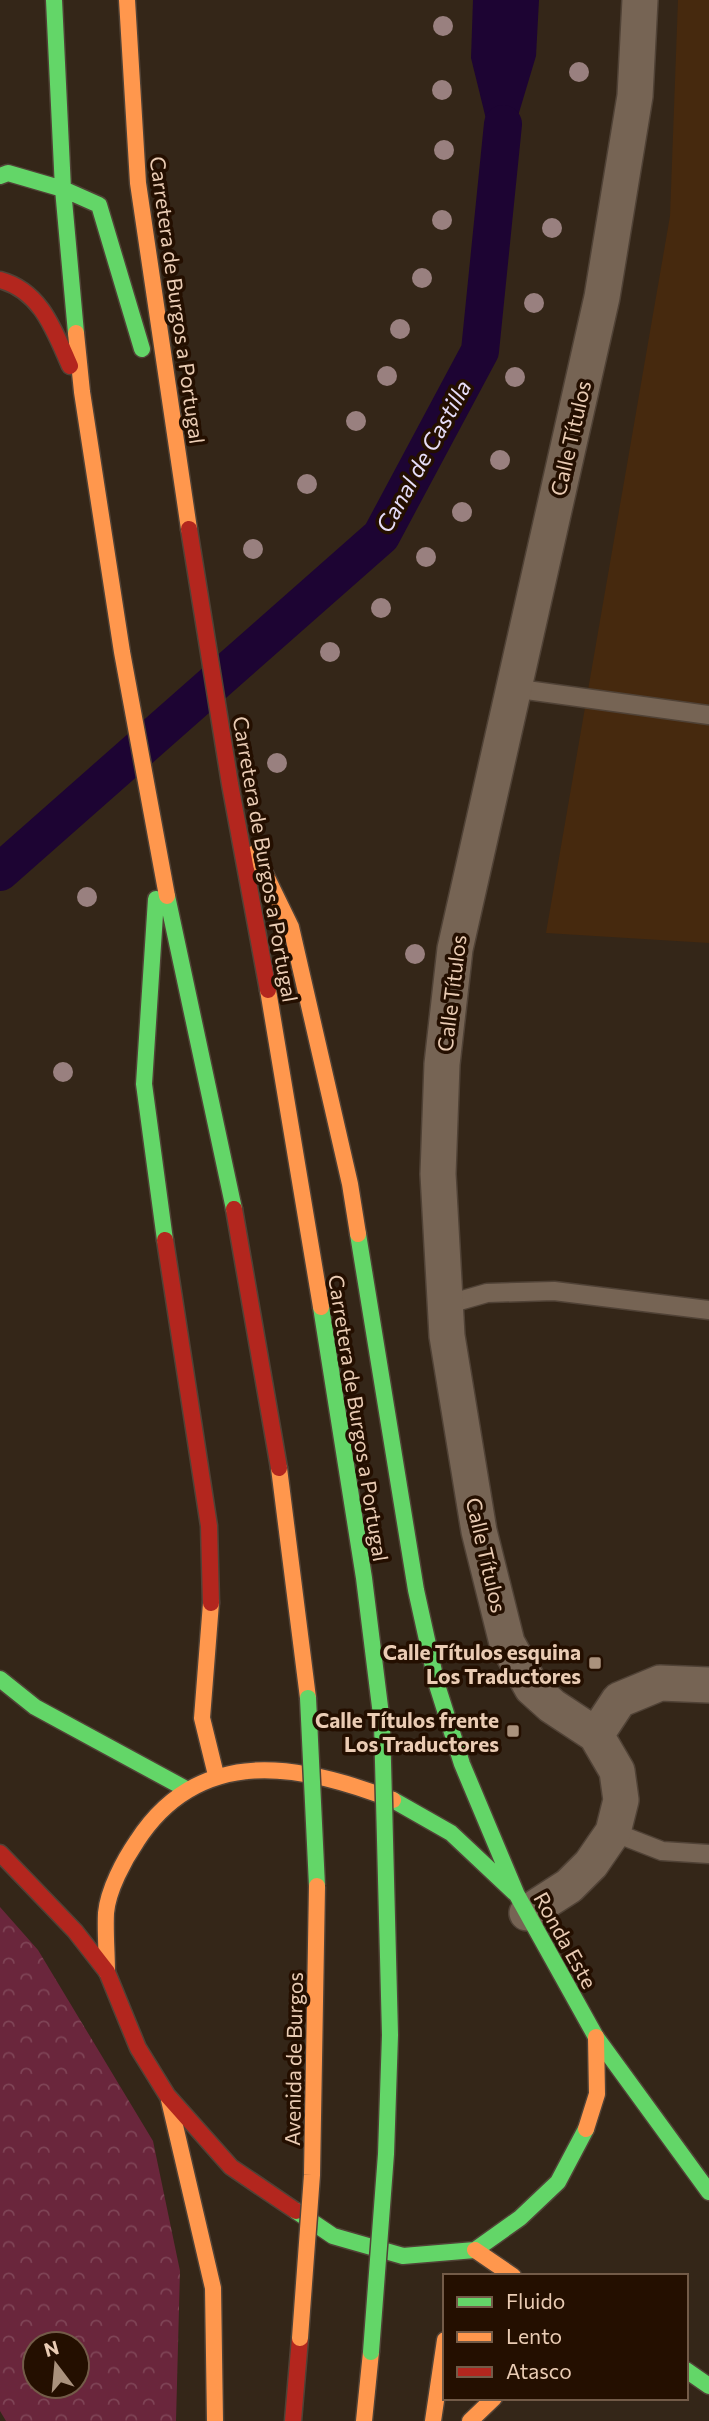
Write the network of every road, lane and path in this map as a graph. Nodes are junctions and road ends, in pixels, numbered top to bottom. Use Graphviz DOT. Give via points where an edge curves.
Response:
graph roads {
  1 [pos="54,0"];
  2 [pos="127,0"];
  3 [pos="640,0"];
  4 [pos="0,177"];
  5 [pos="63,189"];
  6 [pos="0,280"];
  7 [pos="82,392"];
  8 [pos="180,475"];
  9 [pos="512,688"];
  10 [pos="709,715"];
  11 [pos="236,817"];
  12 [pos="160,862"];
  13 [pos="445,1305"];
  14 [pos="709,1310"];
  15 [pos="0,1679"];
  16 [pos="709,1685"];
  17 [pos="596,1735"];
  18 [pos="215,1775"];
  19 [pos="186,1789"];
  20 [pos="613,1832"];
  21 [pos="0,1853"];
  22 [pos="709,1854"];
  23 [pos="522,1904"];
  24 [pos="107,1972"];
  25 [pos="596,2037"];
  26 [pos="167,2095"];
  27 [pos="709,2192"];
  28 [pos="464,2256"];
  29 [pos="508,2274"];
  30 [pos="443,2354"];
  31 [pos="688,2371"];
  32 [pos="709,2386"];
  33 [pos="492,2400"];
  34 [pos="215,2421"];
  35 [pos="293,2421"];
  36 [pos="364,2421"];
  37 [pos="433,2421"];
  38 [pos="470,2421"];
  1 -- 5 [label="highway"];
  2 -- 8 [label="highway, Carretera de Burgos a Portugal" via="138,183"];
  3 -- 9 [label="street, Calle Títulos" via="635,96 602,297"];
  4 -- 5 [label="highway" via="8,173"];
  5 -- 7 [label="highway"];
  5 -- 8 [label="highway" via="99,205"];
  6 -- 7 [label="highway" via="10,281 43,306"];
  7 -- 12 [label="highway"];
  8 -- 11 [label="highway, Carretera de Burgos a Portugal"];
  9 -- 10 [label="lane"];
  9 -- 13 [label="street, Calle Títulos" via="453,962 442,1064 438,1174"];
  11 -- 23 [label="highway" via="291,927 350,1184 416,1590 438,1685 462,1764"];
  11 -- 36 [label="highway, Carretera de Burgos a Portugal, bridge" via="278,1041 364,1578 382,1723 390,2037 383,2195"];
  12 -- 18 [label="highway" via="149,971 145,1084 209,1526 211,1610 202,1718"];
  12 -- 35 [label="highway, Avenida de Burgos, bridge" via="242,1249 278,1464 308,1698 317,1853 313,2175"];
  13 -- 14 [label="lane" via="487,1293 554,1291"];
  13 -- 17 [label="street, Calle Títulos" via="479,1531 507,1643 532,1688"];
  15 -- 19 [label="highway" via="35,1707"];
  16 -- 17 [label="street" via="660,1683 619,1700"];
  17 -- 20 [label="street, Calle Títulos" via="617,1771 621,1800"];
  18 -- 19 [label="highway, Ronda Este"];
  18 -- 23 [label="highway, Ronda Este" via="290,1771 342,1780 405,1805 451,1833"];
  19 -- 24 [label="highway, Ronda Este" via="149,1822 125,1859 106,1911"];
  20 -- 22 [label="lane" via="662,1851"];
  20 -- 23 [label="street, Calle Títulos" via="569,1886"];
  21 -- 24 [label="highway, Ronda Este" via="75,1931"];
  23 -- 25 [label="highway, Ronda Este"];
  24 -- 26 [label="highway, Ronda Este" via="138,2048"];
  25 -- 27 [label="highway, Ronda Este"];
  25 -- 28 [label="highway, Ronda Este" via="597,2094 583,2138 558,2182 520,2218"];
  26 -- 28 [label="highway, Ronda Este" via="231,2167 333,2236 403,2256"];
  26 -- 34 [label="highway" via="213,2288"];
  28 -- 29 [label="highway"];
  30 -- 37 [label="highway"];
  31 -- 32 [label="highway"];
  33 -- 38 [label="highway"];
}
